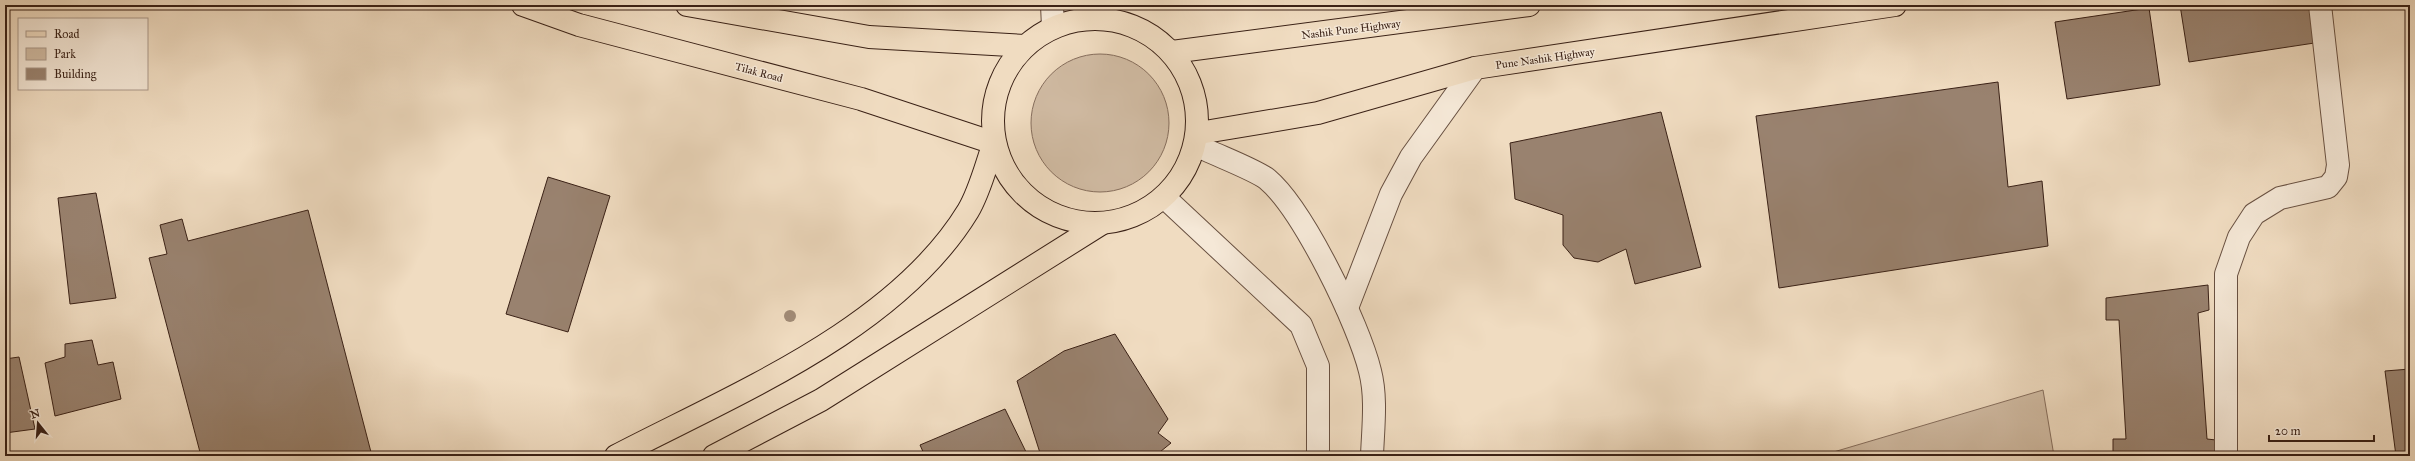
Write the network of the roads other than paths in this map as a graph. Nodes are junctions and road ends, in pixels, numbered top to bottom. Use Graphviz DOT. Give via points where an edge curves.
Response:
graph roads {
  1 [pos="522,5"];
  2 [pos="687,5"];
  3 [pos="1052,5"];
  4 [pos="1529,5"];
  5 [pos="1895,5"];
  6 [pos="2320,5"];
  7 [pos="1462,10"];
  8 [pos="1087,12"];
  9 [pos="1053,27"];
  10 [pos="1025,46"];
  11 [pos="1172,52"];
  12 [pos="1475,68"];
  13 [pos="1198,139"];
  14 [pos="994,143"];
  15 [pos="1164,197"];
  16 [pos="1101,224"];
  17 [pos="1347,308"];
  18 [pos="616,456"];
  19 [pos="714,456"];
  20 [pos="1318,456"];
  21 [pos="1372,456"];
  22 [pos="2226,456"];
  1 -- 14 [label="main road, Tilak Road" via="579,25 861,99"];
  2 -- 10 [label="main road" via="869,38"];
  3 -- 9 [label="street"];
  4 -- 7 [label="main road, Nashik Pune Highway"];
  5 -- 12 [label="main road, Pune Nashik Highway"];
  6 -- 22 [label="street" via="2338,165 2336,177 2328,187 2280,198 2254,214 2239,237 2226,274"];
  7 -- 11 [label="main road, Nashik Pune Highway"];
  8 -- 9 [label="main road"];
  8 -- 11 [label="main road" via="1147,32"];
  9 -- 10 [label="main road"];
  10 -- 14 [label="main road" via="1008,67 997,91 992,116"];
  11 -- 13 [label="main road" via="1186,72 1196,96"];
  12 -- 13 [label="main road, Pune Nashik Highway" via="1318,113"];
  12 -- 17 [label="street" via="1411,157 1391,194"];
  13 -- 15 [label="main road" via="1184,173"];
  13 -- 17 [label="street" via="1266,178 1274,187 1304,226"];
  14 -- 16 [label="main road" via="1004,170 1021,193 1045,211 1072,222"];
  14 -- 18 [label="main road" via="968,210 936,256 895,296 816,352"];
  15 -- 16 [label="main road" via="1138,214 1124,220"];
  15 -- 20 [label="street" via="1301,324 1318,366"];
  16 -- 19 [label="main road" via="821,400"];
  17 -- 21 [label="street" via="1371,377"];
}
